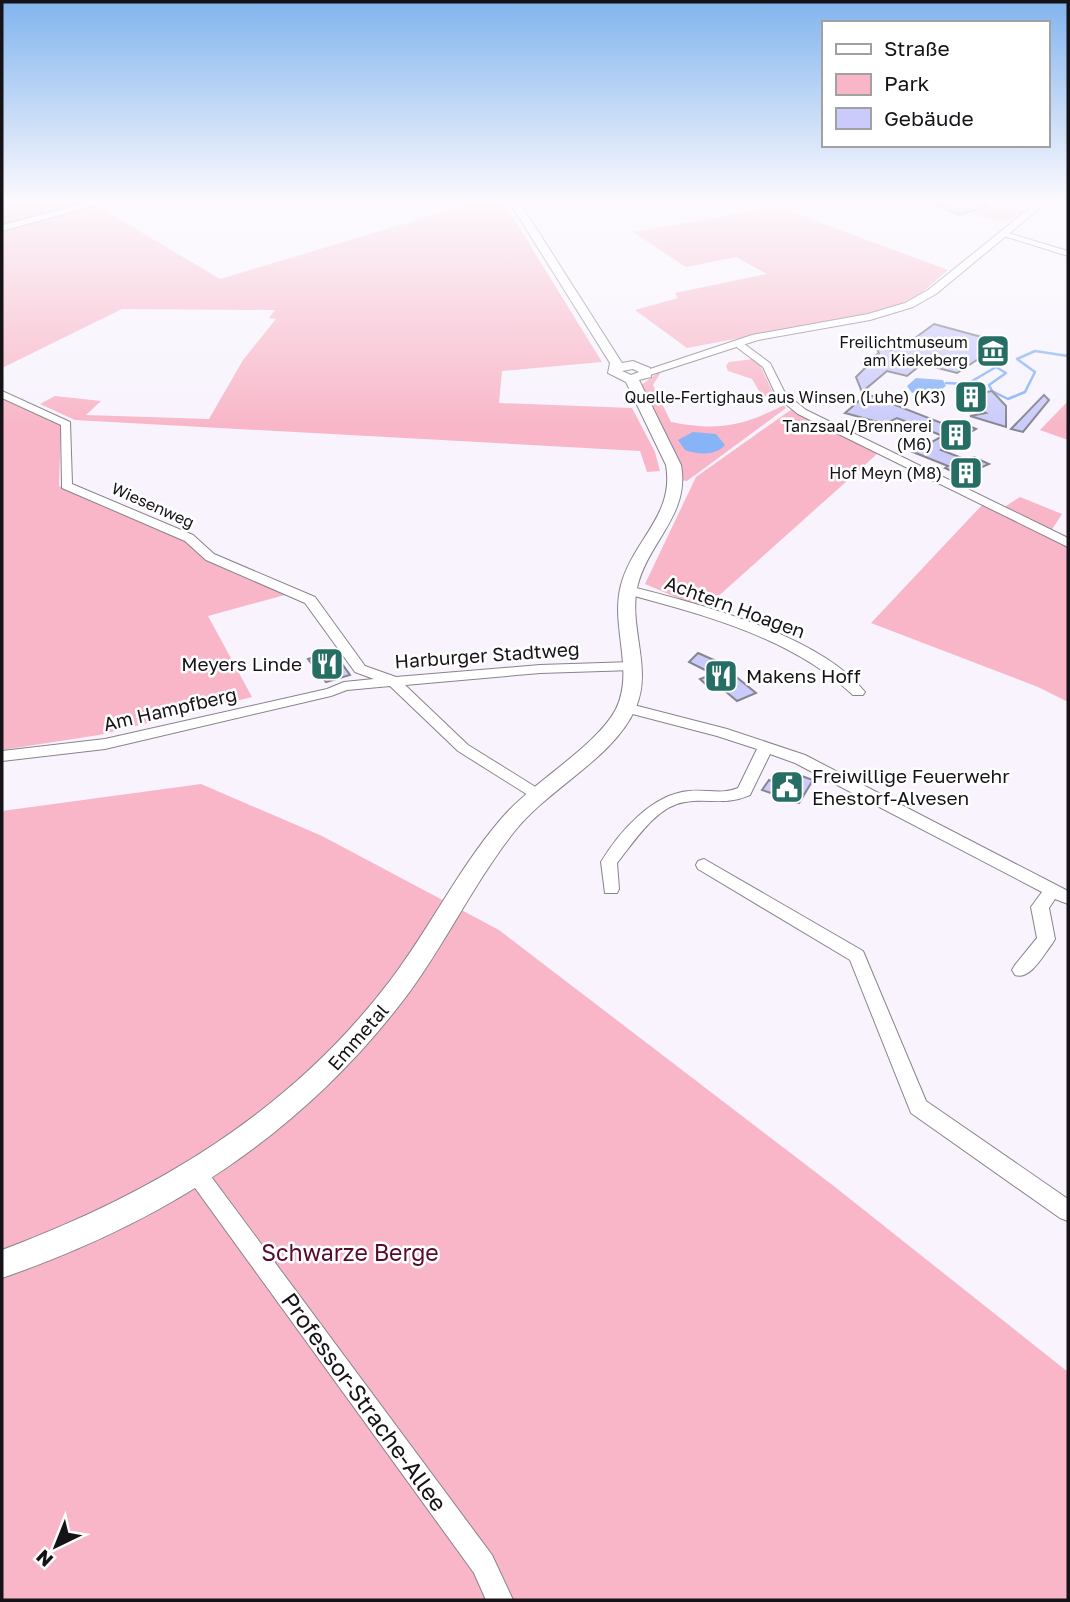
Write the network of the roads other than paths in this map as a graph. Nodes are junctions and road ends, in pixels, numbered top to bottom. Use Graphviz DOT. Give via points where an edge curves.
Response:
graph roads {
  1 [pos="561,278"];
  2 [pos="949,278"];
  3 [pos="737,343"];
  4 [pos="604,346"];
  5 [pos="638,370"];
  6 [pos="2,394"];
  7 [pos="1068,543"];
  8 [pos="628,590"];
  9 [pos="633,666"];
  10 [pos="393,681"];
  11 [pos="344,686"];
  12 [pos="858,692"];
  13 [pos="626,708"];
  14 [pos="766,746"];
  15 [pos="2,756"];
  16 [pos="536,795"];
  17 [pos="704,864"];
  18 [pos="611,889"];
  19 [pos="1060,894"];
  20 [pos="1021,971"];
  21 [pos="197,1174"];
  22 [pos="1068,1211"];
  23 [pos="2,1264"];
  24 [pos="500,1600"];
  1 -- 4 [label="main road"];
  2 -- 3 [label="street" via="909,305 870,317"];
  3 -- 5 [label="street"];
  3 -- 7 [label="street" via="767,365 781,395 802,412"];
  4 -- 5 [label="main road"];
  4 -- 5 [label="main road" via="616,363 618,376"];
  5 -- 8 [label="main road" via="641,402 666,446 676,479 668,512"];
  6 -- 10 [label="street, Wiesenweg" via="66,424 66,486 189,538 210,557 310,600 360,669"];
  8 -- 9 [label="main road"];
  8 -- 12 [label="street, Achtern Hoagen" via="770,637 829,666"];
  9 -- 10 [label="street, Harburger Stadtweg"];
  9 -- 13 [label="main road"];
  10 -- 11 [label="street, Harburger Stadtweg"];
  10 -- 16 [label="street" via="463,748"];
  11 -- 15 [label="street, Am Hampfberg" via="105,744"];
  13 -- 14 [label="street"];
  13 -- 16 [label="main road, Emmetal" via="591,750"];
  14 -- 18 [label="street" via="744,791 721,799 682,796 640,825 609,862"];
  14 -- 19 [label="street"];
  16 -- 21 [label="main road, Emmetal" via="496,840 397,991 336,1064 269,1125"];
  17 -- 22 [label="street" via="857,957 918,1107"];
  19 -- 20 [label="street" via="1040,907 1046,939"];
  21 -- 23 [label="main road, Emmetal" via="115,1219"];
  21 -- 24 [label="street, Professor-Strache-Allee" via="483,1564"];
}
